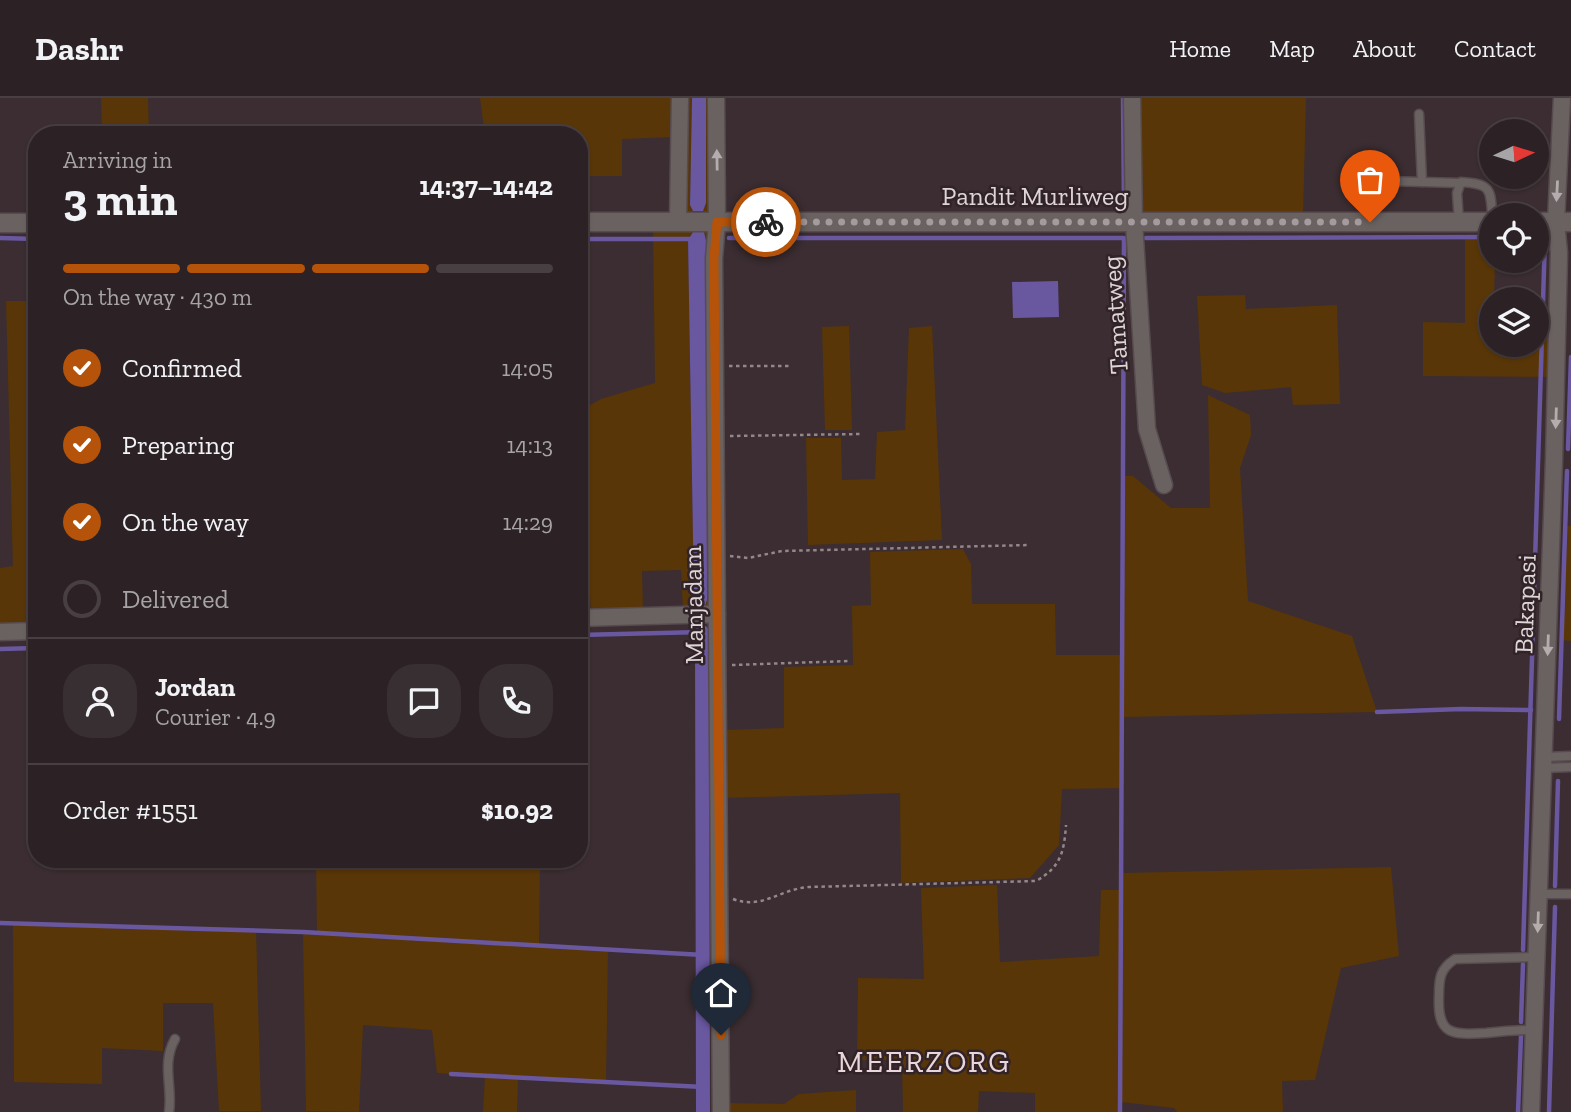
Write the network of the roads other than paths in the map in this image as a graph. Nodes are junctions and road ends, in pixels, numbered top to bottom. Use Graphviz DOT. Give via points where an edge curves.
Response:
graph roads {
  1 [pos="680,98"];
  2 [pos="716,98"];
  3 [pos="1132,98"];
  4 [pos="1562,98"];
  5 [pos="1419,114"];
  6 [pos="1387,181"];
  7 [pos="1422,182"];
  8 [pos="1459,183"];
  9 [pos="1492,203"];
  10 [pos="588,222"];
  11 [pos="680,222"];
  12 [pos="713,222"];
  13 [pos="1134,222"];
  14 [pos="1459,222"];
  15 [pos="1479,222"];
  16 [pos="1563,222"];
  17 [pos="0,223"];
  18 [pos="28,223"];
  19 [pos="1563,461"];
  20 [pos="1164,485"];
  21 [pos="718,614"];
  22 [pos="588,618"];
  23 [pos="28,631"];
  24 [pos="0,632"];
  25 [pos="1571,756"];
  26 [pos="1544,762"];
  27 [pos="1571,767"];
  28 [pos="1539,894"];
  29 [pos="1571,894"];
  30 [pos="1537,957"];
  31 [pos="1534,1030"];
  32 [pos="175,1039"];
  33 [pos="169,1112"];
  34 [pos="721,1112"];
  35 [pos="1531,1112"];
  1 -- 11 [label="street"];
  12 -- 2 [label="street, Manjadam, one-way"];
  3 -- 13 [label="street, Tamatweg"];
  4 -- 16 [label="street, Bakapasi, one-way"];
  5 -- 7 [label="lane"];
  6 -- 7 [label="lane"];
  7 -- 8 [label="lane"];
  8 -- 9 [label="lane" via="1482,183"];
  8 -- 14 [label="lane"];
  10 -- 11 [label="street, Pandit Murliweg"];
  11 -- 12 [label="street, Pandit Murliweg"];
  12 -- 13 [label="street, Pandit Murliweg"];
  12 -- 21 [label="street, Manjadam"];
  13 -- 14 [label="street, Pandit Murliweg"];
  13 -- 20 [label="street, Tamatweg" via="1147,429"];
  14 -- 15 [label="street, Pandit Murliweg"];
  16 -- 19 [label="street, Bakapasi, one-way" via="1559,253"];
  17 -- 18 [label="street"];
  19 -- 26 [label="street, Bakapasi, one-way"];
  21 -- 22 [label="street"];
  21 -- 34 [label="street, Manjadam"];
  23 -- 24 [label="street"];
  25 -- 26 [label="lane"];
  26 -- 27 [label="lane"];
  26 -- 28 [label="street, Bakapasi"];
  28 -- 29 [label="lane"];
  28 -- 30 [label="street, Bakapasi, one-way"];
  30 -- 31 [label="street, Bakapasi"];
  30 -- 31 [label="lane" via="1455,959 1439,975 1438,1014 1445,1027 1457,1035"];
  31 -- 35 [label="street, Bakapasi"];
  32 -- 33 [label="lane" via="169,1050"];
}
